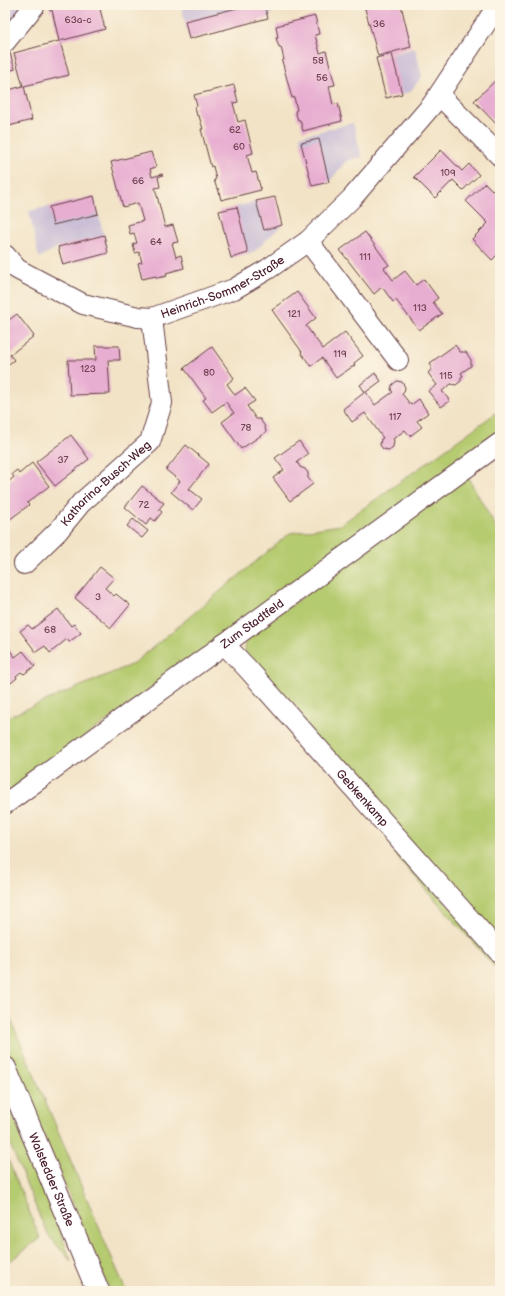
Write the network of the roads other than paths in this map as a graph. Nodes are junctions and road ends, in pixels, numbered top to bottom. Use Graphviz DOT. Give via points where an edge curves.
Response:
graph roads {
  1 [pos="35,5"];
  2 [pos="498,5"];
  3 [pos="5,42"];
  4 [pos="439,95"];
  5 [pos="500,156"];
  6 [pos="308,241"];
  7 [pos="9,267"];
  8 [pos="152,318"];
  9 [pos="398,360"];
  10 [pos="500,443"];
  11 [pos="24,564"];
  12 [pos="224,644"];
  13 [pos="5,804"];
  14 [pos="500,953"];
  15 [pos="5,1068"];
  16 [pos="98,1291"];
  1 -- 3 [label="street"];
  2 -- 4 [label="street, Heinrich-Sommer-Straße"];
  4 -- 5 [label="street"];
  4 -- 6 [label="street, Heinrich-Sommer-Straße" via="352,198"];
  6 -- 8 [label="street, Heinrich-Sommer-Straße" via="234,289"];
  6 -- 9 [label="street"];
  7 -- 8 [label="street, Heinrich-Sommer-Straße" via="83,304"];
  8 -- 11 [label="street, Katharina-Busch-Weg" via="162,403 150,442 81,503 58,531"];
  10 -- 12 [label="street, Zum Stadtfeld"];
  12 -- 13 [label="street, Zum Stadtfeld"];
  12 -- 14 [label="street, Gebkenkamp"];
  15 -- 16 [label="main road, Walstedder Straße"];
}
